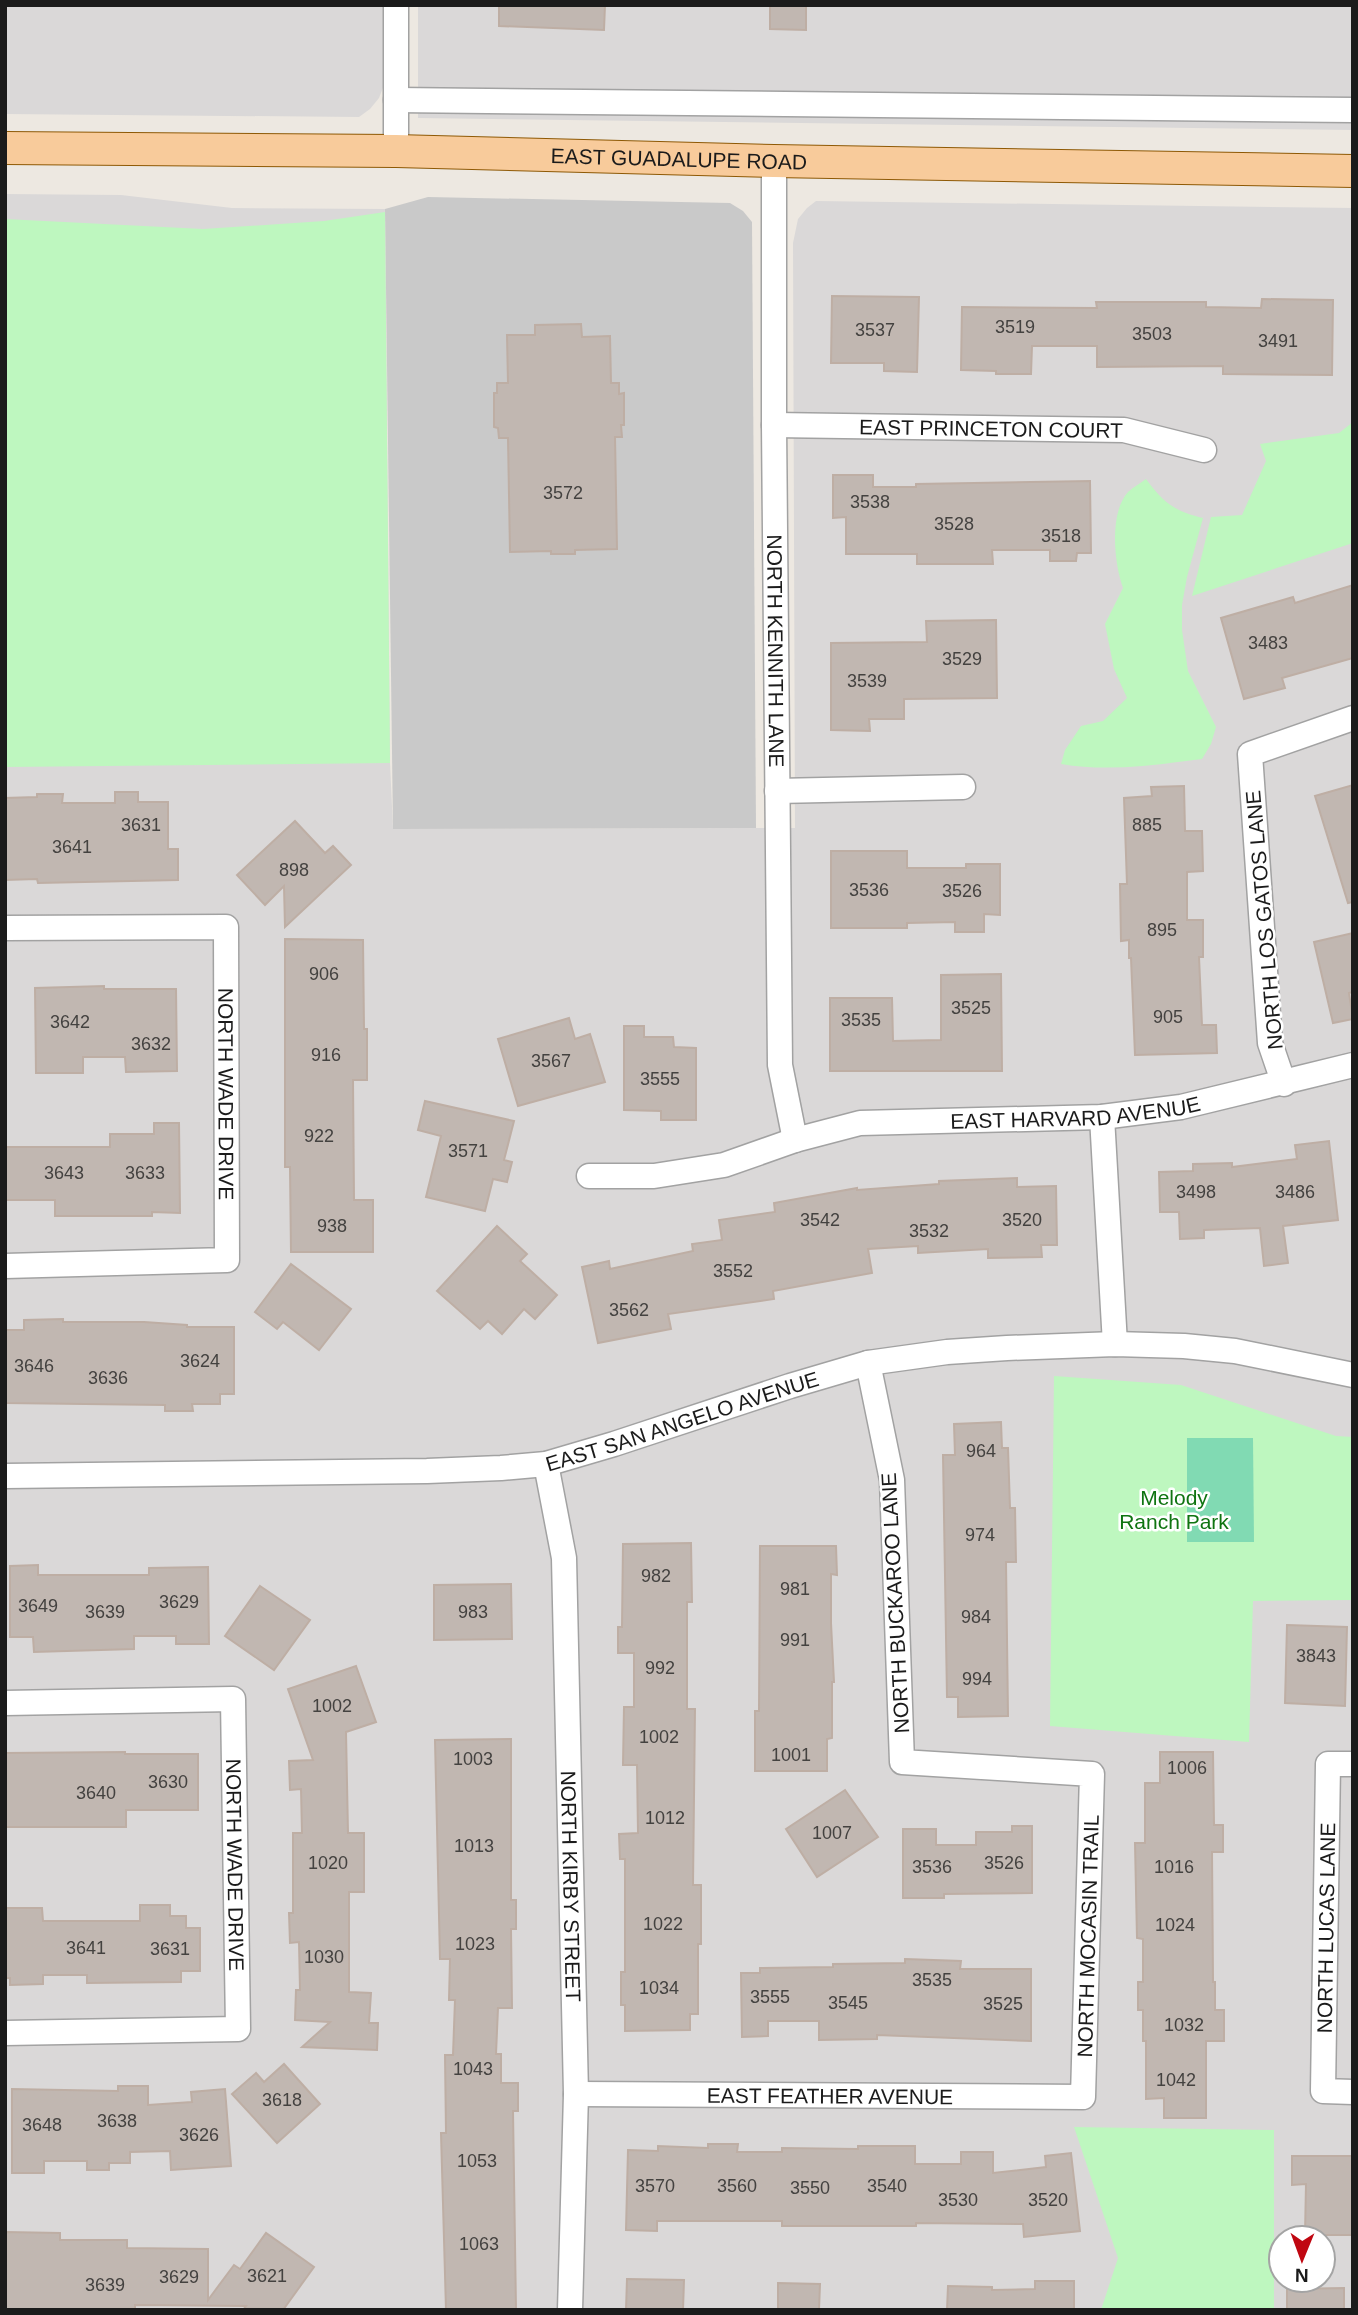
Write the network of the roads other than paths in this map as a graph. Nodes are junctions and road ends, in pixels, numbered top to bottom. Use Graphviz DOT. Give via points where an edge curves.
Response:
graph roads {
  1 [pos="396,5"];
  2 [pos="396,100"];
  3 [pos="1353,110"];
  4 [pos="5,148"];
  5 [pos="396,151"];
  6 [pos="774,161"];
  7 [pos="1353,171"];
  8 [pos="774,425"];
  9 [pos="1204,450"];
  10 [pos="1353,718"];
  11 [pos="963,787"];
  12 [pos="777,791"];
  13 [pos="5,928"];
  14 [pos="1353,1065"];
  15 [pos="1284,1084"];
  16 [pos="1102,1117"];
  17 [pos="795,1140"];
  18 [pos="589,1176"];
  19 [pos="5,1266"];
  20 [pos="1115,1344"];
  21 [pos="868,1363"];
  22 [pos="1353,1375"];
  23 [pos="546,1464"];
  24 [pos="5,1476"];
  25 [pos="5,1703"];
  26 [pos="1353,1764"];
  27 [pos="1092,1774"];
  28 [pos="5,2033"];
  29 [pos="1353,2092"];
  30 [pos="576,2094"];
  31 [pos="1083,2097"];
  32 [pos="570,2310"];
  1 -- 2 [label="street"];
  2 -- 3 [label="street"];
  2 -- 5 [label="street"];
  4 -- 5 [label="main road, EAST GUADALUPE ROAD"];
  5 -- 6 [label="main road, EAST GUADALUPE ROAD"];
  6 -- 7 [label="main road, EAST GUADALUPE ROAD"];
  6 -- 8 [label="street, NORTH KENNITH LANE"];
  8 -- 9 [label="street, EAST PRINCETON COURT" via="1124,430"];
  8 -- 12 [label="street, NORTH KENNITH LANE"];
  10 -- 15 [label="street, NORTH LOS GATOS LANE" via="1250,754 1270,1043"];
  11 -- 12 [label="street"];
  12 -- 17 [label="street, NORTH KENNITH LANE" via="780,1065"];
  13 -- 19 [label="street, NORTH WADE DRIVE" via="226,927 227,1261"];
  14 -- 15 [label="street, EAST HARVARD AVENUE"];
  15 -- 16 [label="street, EAST HARVARD AVENUE" via="1181,1107"];
  16 -- 17 [label="street, EAST HARVARD AVENUE" via="860,1123"];
  16 -- 20 [label="street"];
  17 -- 18 [label="street, EAST HARVARD AVENUE" via="724,1164 654,1176"];
  20 -- 21 [label="street, EAST SAN ANGELO AVENUE" via="947,1352"];
  20 -- 22 [label="street, EAST SAN ANGELO AVENUE" via="1235,1351"];
  21 -- 23 [label="street, EAST SAN ANGELO AVENUE"];
  21 -- 27 [label="street, NORTH BUCKAROO LANE" via="892,1479 902,1762"];
  23 -- 24 [label="street, EAST SAN ANGELO AVENUE" via="426,1471"];
  23 -- 30 [label="street, NORTH KIRBY STREET" via="564,1558"];
  25 -- 28 [label="street, NORTH WADE DRIVE" via="233,1699 238,2029"];
  26 -- 29 [label="street, NORTH LUCAS LANE" via="1328,1764 1323,2091"];
  27 -- 31 [label="street, NORTH MOCASIN TRAIL"];
  30 -- 31 [label="street, EAST FEATHER AVENUE"];
  30 -- 32 [label="street, NORTH KIRBY STREET"];
}
